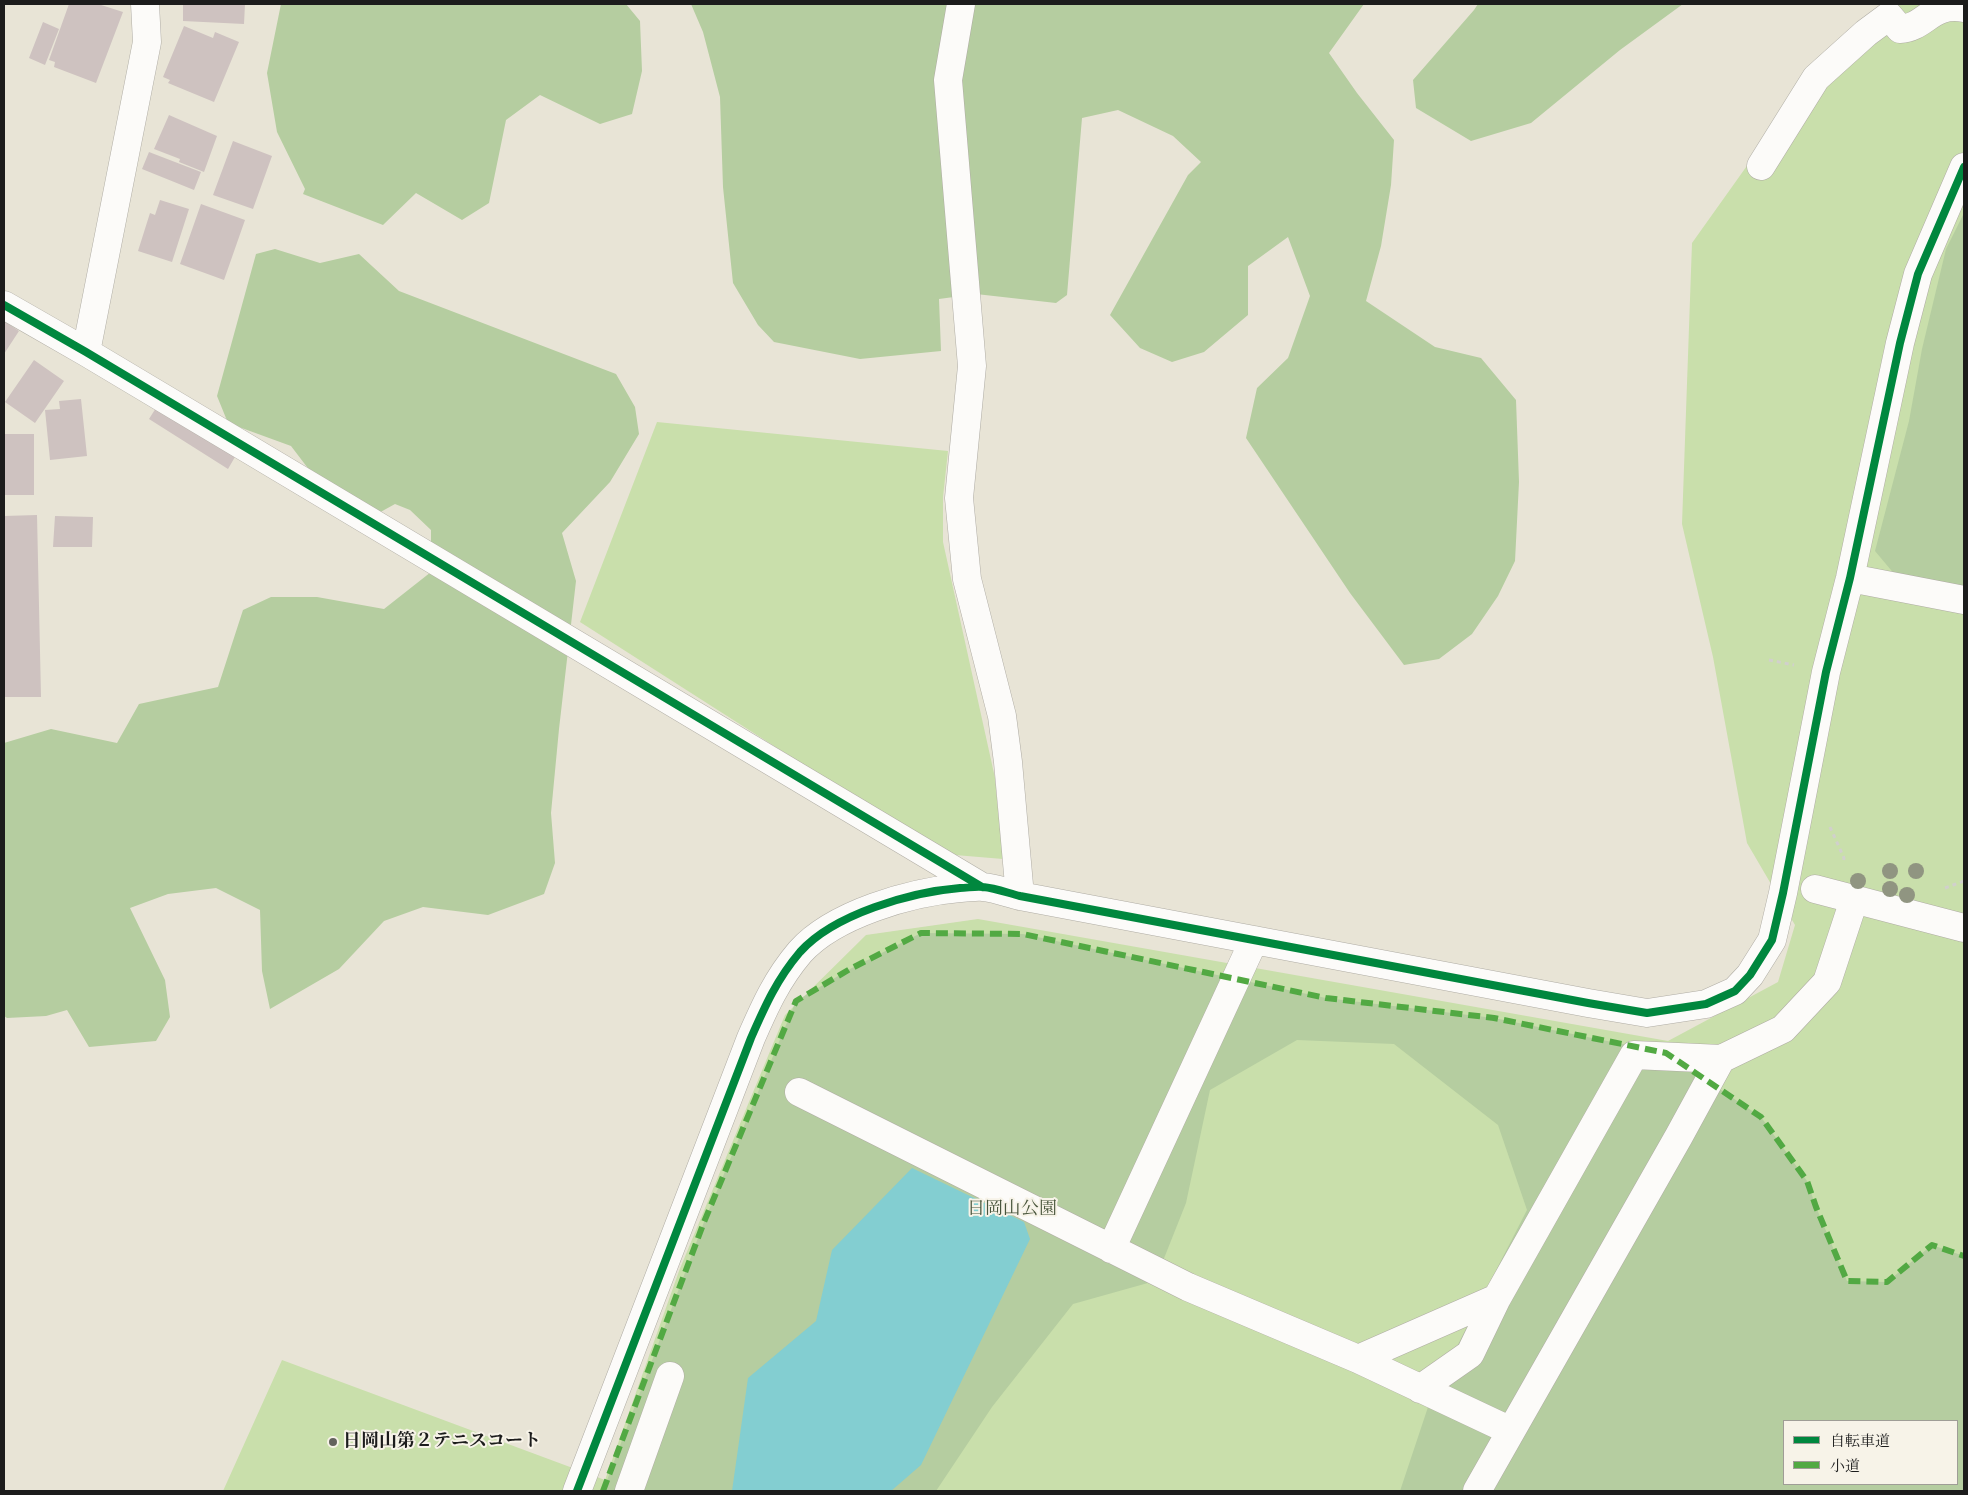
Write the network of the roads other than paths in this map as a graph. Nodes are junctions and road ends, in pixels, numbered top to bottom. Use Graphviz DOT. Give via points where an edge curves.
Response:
graph roads {
  1 [pos="145,4"];
  2 [pos="961,4"];
  3 [pos="1964,8"];
  4 [pos="1761,166"];
  5 [pos="1964,167"];
  6 [pos="4,305"];
  7 [pos="86,352"];
  8 [pos="1850,578"];
  9 [pos="1964,600"];
  10 [pos="982,887"];
  11 [pos="1815,889"];
  12 [pos="1020,896"];
  13 [pos="1854,900"];
  14 [pos="1964,928"];
  15 [pos="1254,940"];
  16 [pos="1721,1059"];
  17 [pos="799,1092"];
  18 [pos="1111,1249"];
  19 [pos="1497,1298"];
  20 [pos="1358,1359"];
  21 [pos="670,1376"];
  22 [pos="1420,1389"];
  23 [pos="1511,1432"];
  24 [pos="577,1491"];
  25 [pos="629,1491"];
  26 [pos="1477,1491"];
  1 -- 7 [label="street" via="147,42"];
  2 -- 12 [label="street" via="948,80 972,366 959,498 967,579 1002,716"];
  3 -- 4 [label="street" via="1932,13 1909,29 1900,29 1889,16 1866,33 1816,78"];
  5 -- 8 [label="street" via="1918,274 1900,343"];
  6 -- 7 [label="street"];
  7 -- 10 [label="street"];
  8 -- 9 [label="street"];
  8 -- 15 [label="street" via="1826,672 1772,940 1750,975 1735,991 1706,1004 1647,1013"];
  10 -- 12 [label="street"];
  10 -- 24 [label="street" via="934,890 887,903 832,927 801,951 771,993 750,1038"];
  11 -- 13 [label="street"];
  12 -- 15 [label="street"];
  13 -- 14 [label="street"];
  13 -- 16 [label="street" via="1827,982 1783,1029"];
  15 -- 18 [label="street"];
  16 -- 19 [label="street" via="1634,1055"];
  16 -- 23 [label="street"];
  17 -- 18 [label="street"];
  18 -- 20 [label="street" via="1188,1287"];
  19 -- 20 [label="street"];
  19 -- 22 [label="street" via="1470,1354"];
  20 -- 22 [label="street"];
  21 -- 25 [label="street"];
  22 -- 23 [label="street"];
  23 -- 26 [label="street"];
}
